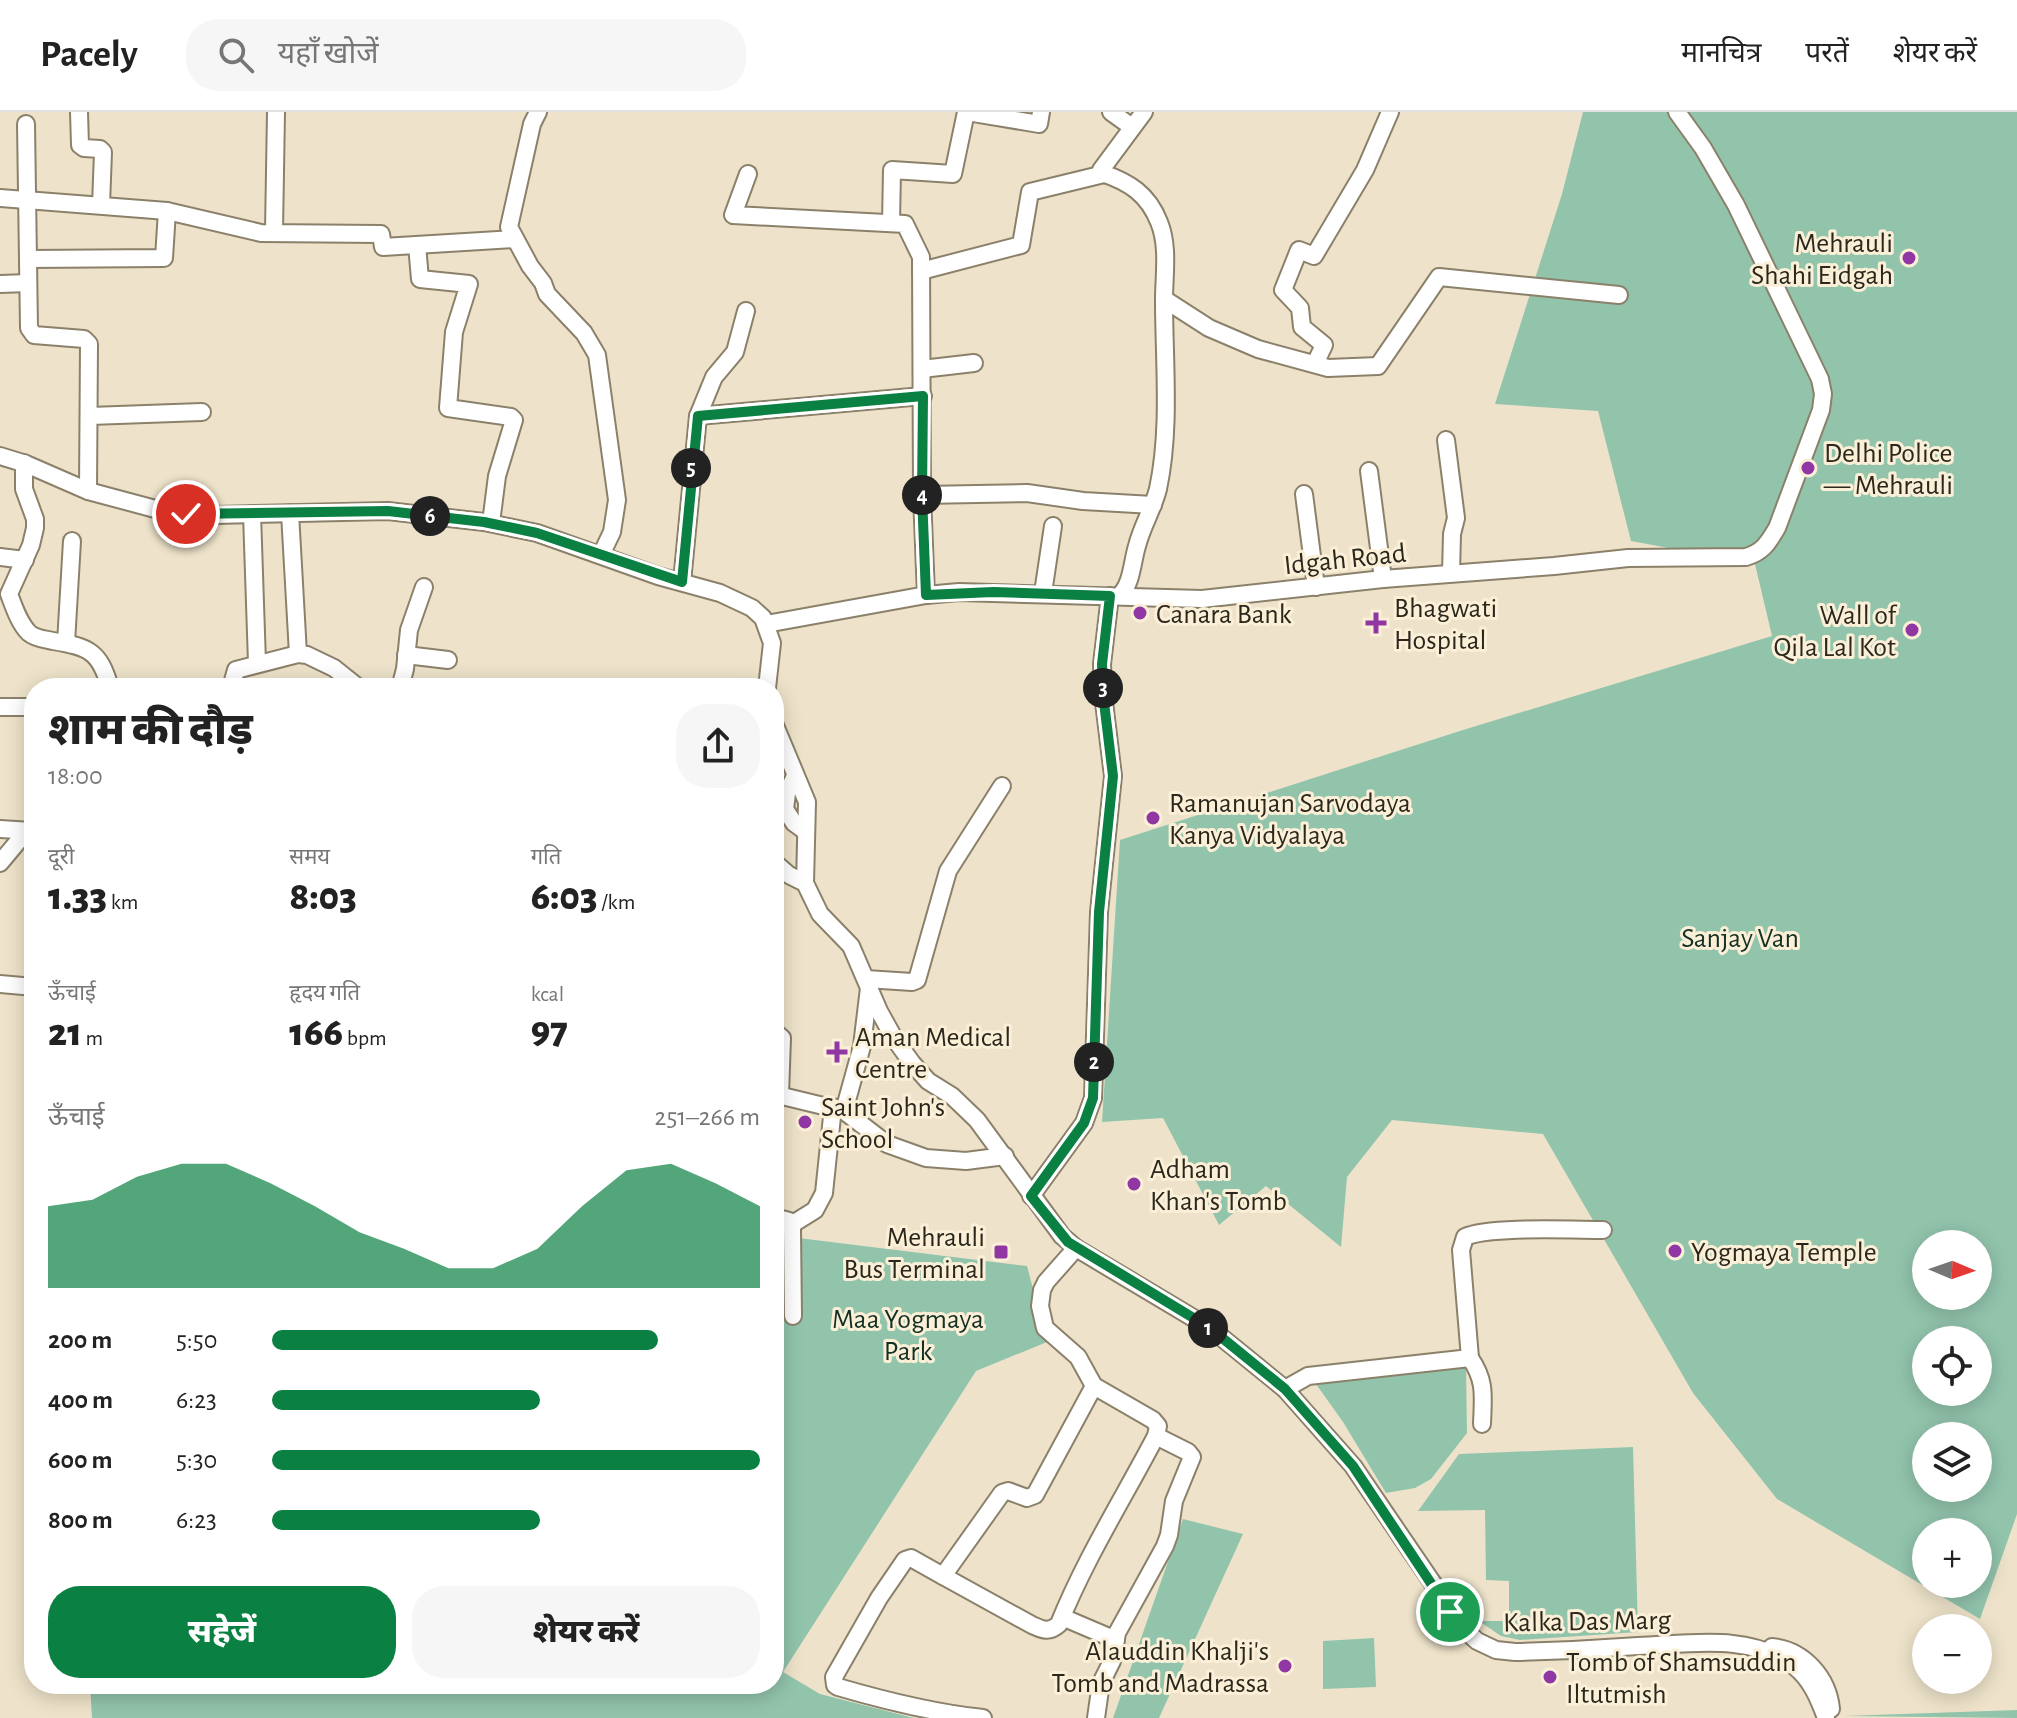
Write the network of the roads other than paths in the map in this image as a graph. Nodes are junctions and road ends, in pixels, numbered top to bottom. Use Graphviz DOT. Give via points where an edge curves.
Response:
graph roads {
  1 [pos="79,112"];
  2 [pos="276,112"];
  3 [pos="538,112"];
  4 [pos="967,112"];
  5 [pos="1041,112"];
  6 [pos="1111,112"];
  7 [pos="1144,112"];
  8 [pos="1390,112"];
  9 [pos="1677,112"];
  10 [pos="26,124"];
  11 [pos="1132,127"];
  12 [pos="748,174"];
  13 [pos="1104,174"];
  14 [pos="0,198"];
  15 [pos="27,202"];
  16 [pos="101,205"];
  17 [pos="167,211"];
  18 [pos="891,223"];
  19 [pos="274,231"];
  20 [pos="515,239"];
  21 [pos="417,245"];
  22 [pos="28,259"];
  23 [pos="921,271"];
  24 [pos="28,283"];
  25 [pos="0,284"];
  26 [pos="1619,295"];
  27 [pos="1164,299"];
  28 [pos="746,311"];
  29 [pos="974,363"];
  30 [pos="1315,364"];
  31 [pos="922,369"];
  32 [pos="923,396"];
  33 [pos="202,412"];
  34 [pos="90,416"];
  35 [pos="698,416"];
  36 [pos="1446,440"];
  37 [pos="0,456"];
  38 [pos="24,463"];
  39 [pos="1369,471"];
  40 [pos="88,491"];
  41 [pos="1304,494"];
  42 [pos="922,495"];
  43 [pos="1153,505"];
  44 [pos="290,513"];
  45 [pos="252,514"];
  46 [pos="491,523"];
  47 [pos="1053,526"];
  48 [pos="72,541"];
  49 [pos="601,555"];
  50 [pos="0,557"];
  51 [pos="25,560"];
  52 [pos="1451,573"];
  53 [pos="1383,579"];
  54 [pos="682,582"];
  55 [pos="424,587"];
  56 [pos="1316,587"];
  57 [pos="5,593"];
  58 [pos="1043,593"];
  59 [pos="926,595"];
  60 [pos="1114,596"];
  61 [pos="766,624"];
  62 [pos="66,643"];
  63 [pos="298,654"];
  64 [pos="406,655"];
  65 [pos="448,660"];
  66 [pos="257,663"];
  67 [pos="107,678"];
  68 [pos="234,678"];
  69 [pos="345,678"];
  70 [pos="402,678"];
  71 [pos="768,678"];
  72 [pos="0,707"];
  73 [pos="24,707"];
  74 [pos="784,748"];
  75 [pos="1002,786"];
  76 [pos="0,829"];
  77 [pos="24,830"];
  78 [pos="24,838"];
  79 [pos="0,863"];
  80 [pos="784,871"];
  81 [pos="805,883"];
  82 [pos="868,983"];
  83 [pos="0,984"];
  84 [pos="24,986"];
  85 [pos="784,1096"];
  86 [pos="838,1109"];
  87 [pos="1005,1156"];
  88 [pos="1031,1196"];
  89 [pos="784,1219"];
  90 [pos="791,1225"];
  91 [pos="1603,1230"];
  92 [pos="1076,1248"];
  93 [pos="793,1316"];
  94 [pos="1470,1358"];
  95 [pos="1094,1386"];
  96 [pos="1285,1389"];
  97 [pos="1482,1424"];
  98 [pos="1156,1436"];
  99 [pos="943,1576"];
  100 [pos="1062,1617"];
  101 [pos="1116,1640"];
  102 [pos="983,1718"];
  103 [pos="1096,1718"];
  104 [pos="1828,1718"];
  1 -- 16 [label="street" via="80,145 103,152"];
  2 -- 19 [label="street"];
  3 -- 20 [label="street" via="509,218"];
  4 -- 5 [label="street" via="1039,124"];
  4 -- 18 [label="street" via="953,174 892,170"];
  6 -- 11 [label="street"];
  7 -- 11 [label="street"];
  8 -- 30 [label="street" via="1365,170 1314,256 1299,250 1283,290 1300,308 1302,327 1324,345"];
  9 -- 52 [label="street, Idgah Road" via="1736,205 1820,379 1823,394 1817,420 1777,528 1763,550 1746,557 1628,558"];
  10 -- 15 [label="street"];
  11 -- 13 [label="street" via="1102,168"];
  12 -- 18 [label="street" via="733,215"];
  13 -- 23 [label="street" via="1030,192 1021,245"];
  13 -- 27 [label="street" via="1133,186 1155,213 1164,237"];
  14 -- 15 [label="street"];
  15 -- 16 [label="street"];
  15 -- 22 [label="street"];
  16 -- 17 [label="street"];
  17 -- 19 [label="street" via="261,233"];
  17 -- 22 [label="street" via="164,258"];
  18 -- 23 [label="street" via="905,224 921,257"];
  19 -- 21 [label="street" via="381,234 383,247"];
  20 -- 21 [label="street"];
  20 -- 49 [label="street" via="547,294 597,355 617,500 612,532"];
  21 -- 46 [label="street" via="420,279 469,284 454,332 448,408 514,420 497,476"];
  22 -- 24 [label="street"];
  23 -- 31 [label="street"];
  24 -- 25 [label="street"];
  24 -- 34 [label="street" via="30,333 89,344"];
  26 -- 30 [label="street" via="1439,277 1378,366"];
  27 -- 30 [label="street" via="1209,328 1258,349"];
  27 -- 43 [label="street" via="1163,445"];
  28 -- 35 [label="street" via="735,352 714,377"];
  29 -- 31 [label="street"];
  31 -- 32 [label="street"];
  32 -- 35 [label="street"];
  32 -- 42 [label="street"];
  33 -- 34 [label="street"];
  34 -- 40 [label="street"];
  35 -- 54 [label="street"];
  36 -- 52 [label="street" via="1456,518"];
  37 -- 38 [label="street"];
  38 -- 40 [label="street"];
  38 -- 51 [label="street" via="24,489 35,519"];
  39 -- 53 [label="street"];
  40 -- 45 [label="street" via="159,510"];
  41 -- 56 [label="street"];
  42 -- 43 [label="street" via="1027,493"];
  42 -- 59 [label="street"];
  43 -- 60 [label="street" via="1128,584"];
  44 -- 45 [label="street"];
  44 -- 46 [label="street" via="388,511"];
  44 -- 63 [label="street"];
  45 -- 66 [label="street"];
  46 -- 49 [label="street"];
  47 -- 58 [label="street"];
  48 -- 62 [label="street"];
  49 -- 54 [label="street"];
  50 -- 51 [label="street"];
  51 -- 57 [label="street"];
  52 -- 53 [label="street, Idgah Road"];
  53 -- 56 [label="street, Idgah Road"];
  54 -- 61 [label="street" via="738,600"];
  55 -- 64 [label="street"];
  56 -- 60 [label="street, Idgah Road" via="1202,599"];
  57 -- 62 [label="street" via="28,632"];
  58 -- 59 [label="street, Idgah Road"];
  58 -- 60 [label="street, Idgah Road"];
  59 -- 61 [label="street, Idgah Road"];
  60 -- 88 [label="street" via="1102,664 1113,776 1099,912 1093,1098 1084,1123"];
  61 -- 71 [label="street" via="772,643"];
  62 -- 67 [label="street" via="94,654"];
  63 -- 66 [label="street"];
  63 -- 69 [label="street"];
  64 -- 65 [label="street"];
  64 -- 70 [label="street"];
  66 -- 68 [label="street" via="236,670"];
  72 -- 73 [label="street"];
  74 -- 81 [label="street" via="795,776 785,809 805,831"];
  75 -- 82 [label="street" via="948,871 917,980"];
  76 -- 77 [label="street"];
  78 -- 79 [label="street"];
  80 -- 81 [label="street"];
  81 -- 82 [label="street, Kalka Das Marg" via="820,914 851,946"];
  82 -- 86 [label="street" via="862,1046"];
  82 -- 87 [label="street, Kalka Das Marg" via="894,1038 919,1072 963,1105"];
  83 -- 84 [label="street"];
  85 -- 86 [label="street"];
  86 -- 87 [label="street" via="887,1144 926,1158 966,1161"];
  86 -- 90 [label="street" via="824,1193 815,1210"];
  87 -- 88 [label="street, Kalka Das Marg"];
  88 -- 92 [label="street, Kalka Das Marg"];
  89 -- 90 [label="street"];
  90 -- 93 [label="street"];
  91 -- 94 [label="street" via="1465,1237 1461,1250"];
  92 -- 95 [label="street" via="1046,1282 1040,1306 1049,1333 1078,1357"];
  92 -- 96 [label="street, Kalka Das Marg" via="1210,1328"];
  94 -- 96 [label="street" via="1308,1376"];
  94 -- 97 [label="street" via="1482,1376"];
  95 -- 98 [label="street" via="1153,1420"];
  95 -- 99 [label="street" via="1035,1495 1002,1493"];
  96 -- 104 [label="street, Kalka Das Marg" via="1353,1466 1450,1612 1477,1641 1515,1652 1718,1642 1781,1648 1806,1660 1827,1690"];
  98 -- 100 [label="street" via="1083,1567"];
  98 -- 101 [label="street" via="1192,1457 1174,1501 1165,1546"];
  99 -- 100 [label="street" via="1043,1630 1053,1629"];
  99 -- 102 [label="street" via="911,1558 905,1560 833,1681 838,1687 929,1711"];
  100 -- 101 [label="street"];
  101 -- 103 [label="street"];
}
